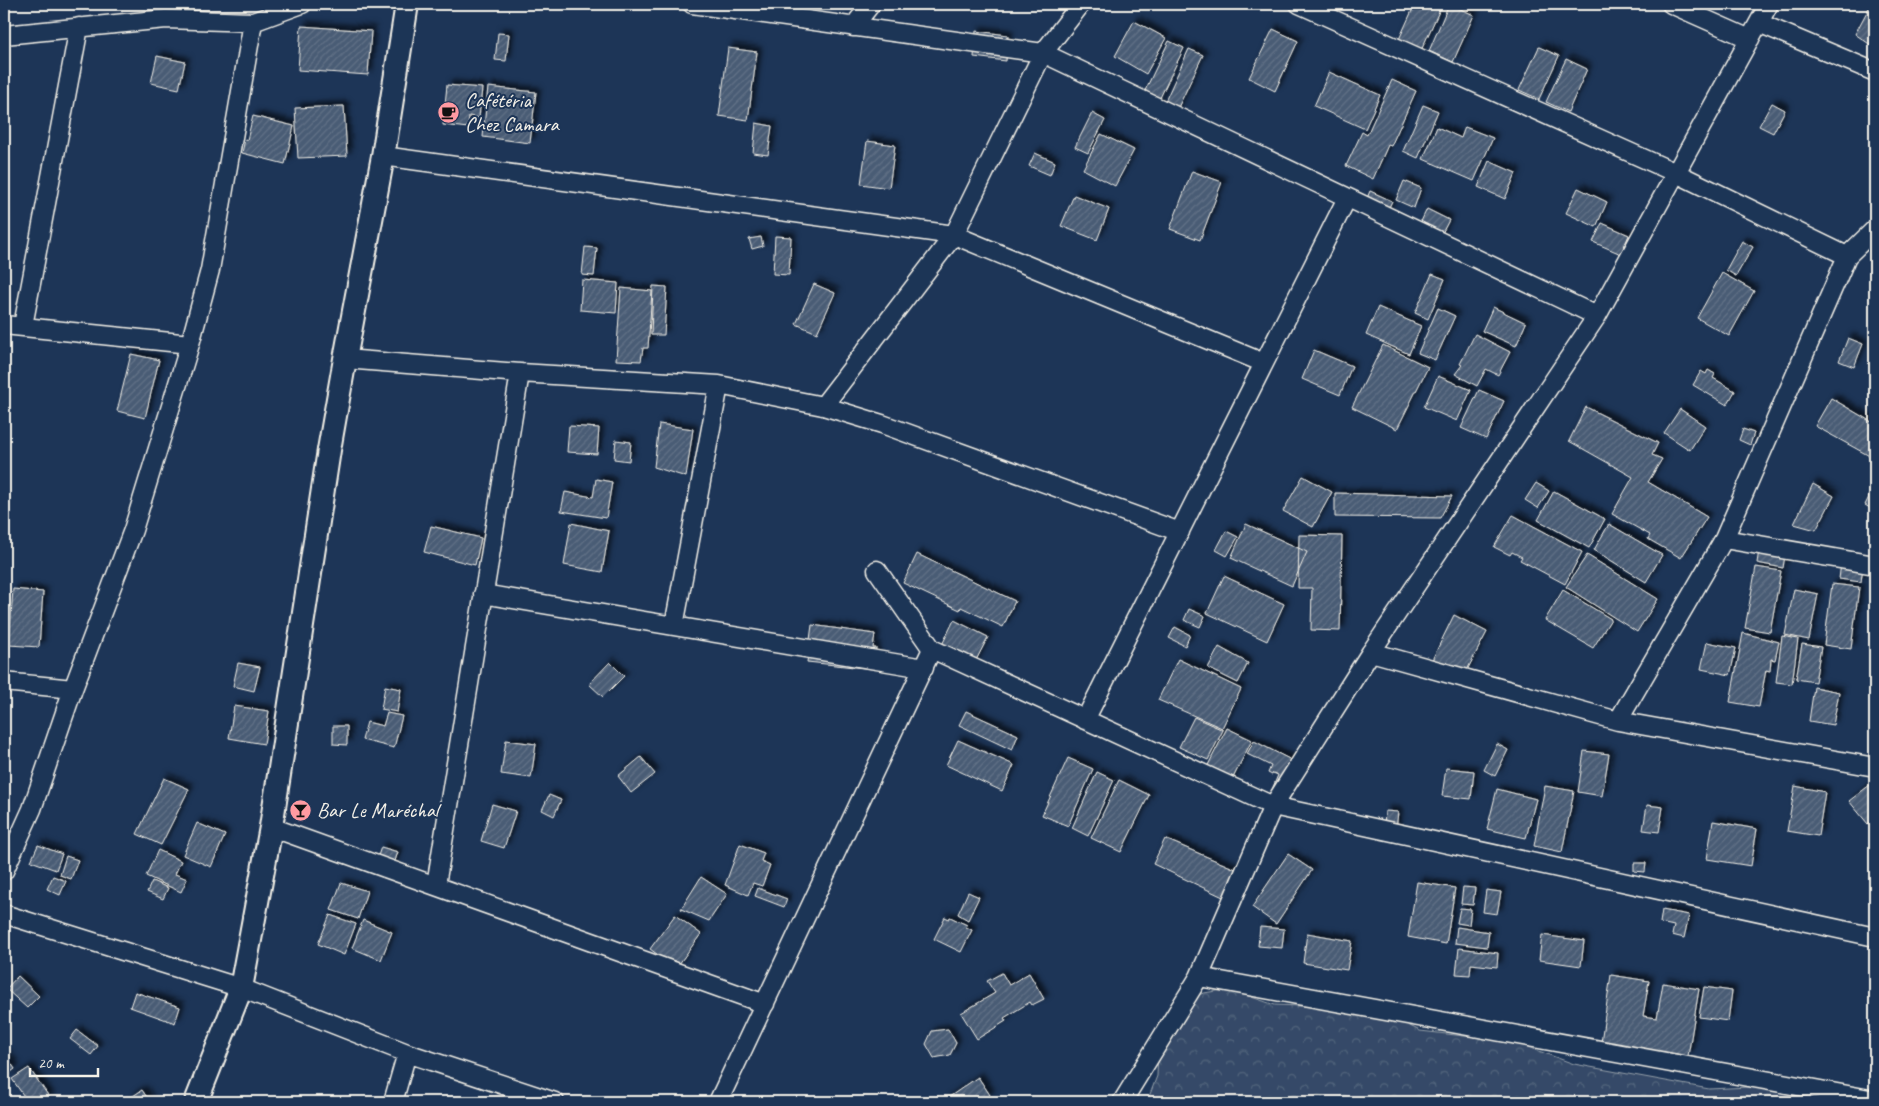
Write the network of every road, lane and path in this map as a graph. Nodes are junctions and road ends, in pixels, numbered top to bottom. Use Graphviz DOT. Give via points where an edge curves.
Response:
graph roads {
  1 [pos="302,4"];
  2 [pos="407,4"];
  3 [pos="692,4"];
  4 [pos="871,4"];
  5 [pos="1081,4"];
  6 [pos="1299,4"];
  7 [pos="1671,4"];
  8 [pos="1770,4"];
  9 [pos="253,22"];
  10 [pos="1759,22"];
  11 [pos="79,27"];
  12 [pos="853,27"];
  13 [pos="4,36"];
  14 [pos="1750,39"];
  15 [pos="1043,53"];
  16 [pos="1874,73"];
  17 [pos="383,156"];
  18 [pos="1676,173"];
  19 [pos="1347,198"];
  20 [pos="1875,229"];
  21 [pos="954,235"];
  22 [pos="1847,256"];
  23 [pos="1597,316"];
  24 [pos="4,325"];
  25 [pos="23,326"];
  26 [pos="190,344"];
  27 [pos="345,359"];
  28 [pos="1264,363"];
  29 [pos="520,373"];
  30 [pos="719,385"];
  31 [pos="823,406"];
  32 [pos="1180,532"];
  33 [pos="1724,539"];
  34 [pos="1875,565"];
  35 [pos="877,570"];
  36 [pos="482,594"];
  37 [pos="674,626"];
  38 [pos="932,649"];
  39 [pos="1371,652"];
  40 [pos="924,668"];
  41 [pos="4,682"];
  42 [pos="73,689"];
  43 [pos="1085,720"];
  44 [pos="1618,721"];
  45 [pos="1875,767"];
  46 [pos="1273,806"];
  47 [pos="271,826"];
  48 [pos="4,871"];
  49 [pos="436,885"];
  50 [pos="4,914"];
  51 [pos="1875,937"];
  52 [pos="1199,977"];
  53 [pos="241,988"];
  54 [pos="765,1004"];
  55 [pos="407,1053"];
  56 [pos="1875,1100"];
  57 [pos="196,1102"];
  58 [pos="393,1102"];
  59 [pos="556,1102"];
  60 [pos="718,1102"];
  61 [pos="1122,1102"];
  1 -- 9 [label="street"];
  2 -- 17 [label="street"];
  3 -- 12 [label="street"];
  4 -- 12 [label="street"];
  5 -- 15 [label="street"];
  6 -- 18 [label="street"];
  7 -- 14 [label="street"];
  8 -- 10 [label="street"];
  9 -- 11 [label="street" via="166,19"];
  9 -- 26 [label="street" via="210,270"];
  10 -- 14 [label="street"];
  10 -- 16 [label="street"];
  11 -- 13 [label="street"];
  11 -- 25 [label="street"];
  12 -- 15 [label="street"];
  14 -- 18 [label="street"];
  15 -- 19 [label="street"];
  15 -- 21 [label="street"];
  17 -- 21 [label="street"];
  17 -- 27 [label="street"];
  18 -- 22 [label="street"];
  18 -- 23 [label="street"];
  19 -- 23 [label="street"];
  19 -- 28 [label="street"];
  20 -- 22 [label="street"];
  21 -- 28 [label="street"];
  21 -- 31 [label="street"];
  22 -- 33 [label="street"];
  23 -- 39 [label="street"];
  24 -- 25 [label="street"];
  25 -- 26 [label="street"];
  26 -- 42 [label="street" via="134,530"];
  27 -- 29 [label="street"];
  27 -- 47 [label="street"];
  28 -- 32 [label="street"];
  29 -- 30 [label="street"];
  29 -- 36 [label="street"];
  30 -- 31 [label="street"];
  30 -- 37 [label="street"];
  31 -- 32 [label="street" via="882,424"];
  32 -- 43 [label="street"];
  33 -- 34 [label="street"];
  33 -- 44 [label="street"];
  35 -- 38 [label="street"];
  36 -- 37 [label="street"];
  36 -- 49 [label="street"];
  37 -- 40 [label="street"];
  38 -- 40 [label="street"];
  38 -- 43 [label="street"];
  39 -- 44 [label="street"];
  39 -- 46 [label="street"];
  40 -- 54 [label="street"];
  41 -- 42 [label="street"];
  42 -- 48 [label="street" via="32,809"];
  43 -- 46 [label="street"];
  44 -- 45 [label="street"];
  46 -- 51 [label="street"];
  46 -- 52 [label="street"];
  47 -- 49 [label="street"];
  47 -- 53 [label="street"];
  49 -- 54 [label="street"];
  50 -- 53 [label="street"];
  52 -- 56 [label="street"];
  52 -- 61 [label="street"];
  53 -- 55 [label="street"];
  53 -- 57 [label="street"];
  54 -- 60 [label="street"];
  55 -- 58 [label="street"];
  55 -- 59 [label="street"];
}
